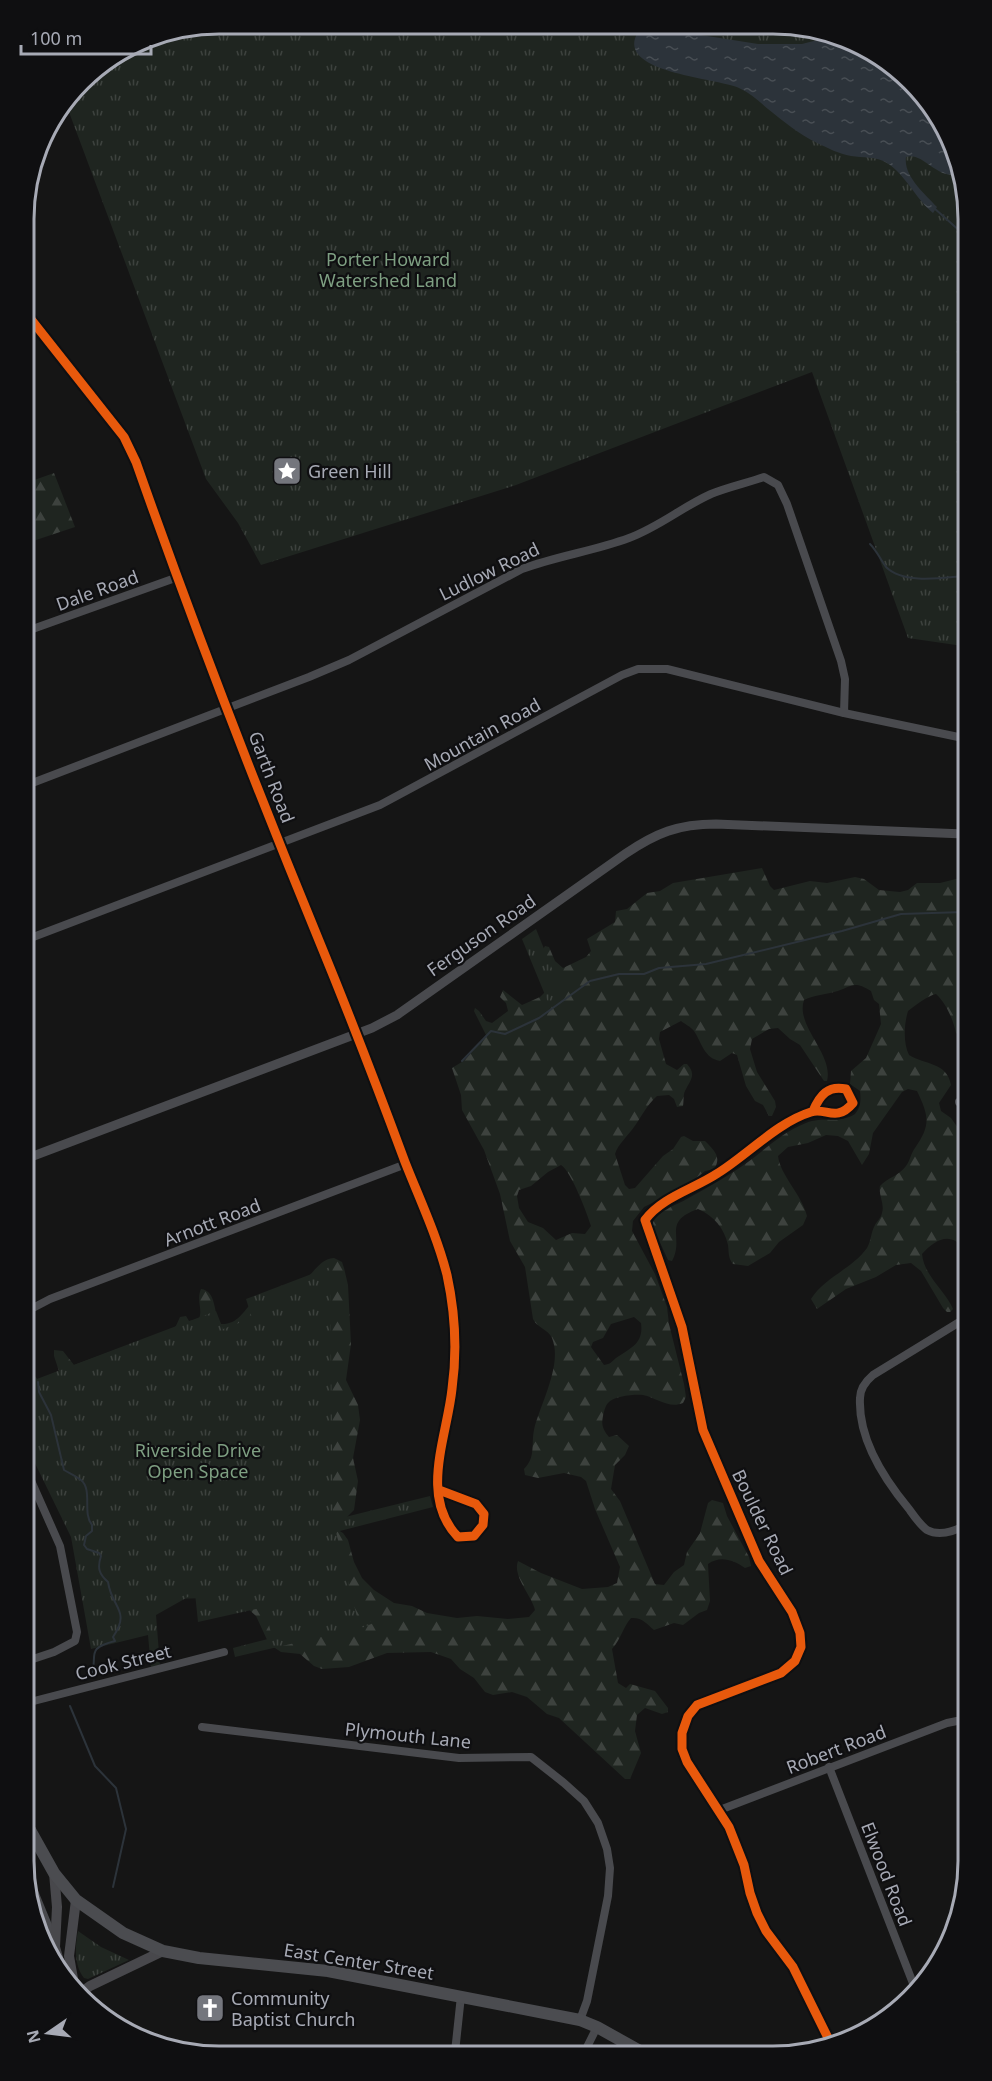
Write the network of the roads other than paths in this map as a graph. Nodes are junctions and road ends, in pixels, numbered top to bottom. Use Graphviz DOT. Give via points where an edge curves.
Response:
graph roads {
  1 [pos="35,324"];
  2 [pos="178,577"];
  3 [pos="35,628"];
  4 [pos="228,709"];
  5 [pos="844,713"];
  6 [pos="957,737"];
  7 [pos="35,782"];
  8 [pos="957,834"];
  9 [pos="279,844"];
  10 [pos="35,937"];
  11 [pos="358,1034"];
  12 [pos="813,1110"];
  13 [pos="34,1156"];
  14 [pos="406,1164"];
  15 [pos="34,1307"];
  16 [pos="957,1324"];
  17 [pos="34,1488"];
  18 [pos="439,1490"];
  19 [pos="957,1530"];
  20 [pos="224,1652"];
  21 [pos="34,1658"];
  22 [pos="34,1701"];
  23 [pos="957,1721"];
  24 [pos="202,1727"];
  25 [pos="829,1767"];
  26 [pos="717,1811"];
  27 [pos="34,1837"];
  28 [pos="54,1872"];
  29 [pos="76,1900"];
  30 [pos="40,1906"];
  31 [pos="55,1942"];
  32 [pos="55,1946"];
  33 [pos="164,1951"];
  34 [pos="72,1972"];
  35 [pos="912,1982"];
  36 [pos="86,1989"];
  37 [pos="461,1996"];
  38 [pos="580,2020"];
  39 [pos="597,2027"];
  40 [pos="828,2038"];
  41 [pos="456,2046"];
  42 [pos="588,2046"];
  43 [pos="631,2046"];
  1 -- 2 [label="street, Garth Road" via="124,437"];
  2 -- 3 [label="street, Dale Road"];
  2 -- 4 [label="street, Garth Road"];
  4 -- 5 [label="street, Ludlow Road" via="349,660 522,568 630,538 712,494 764,477 778,485 787,504 841,661 846,679"];
  4 -- 7 [label="street, Ludlow Road"];
  4 -- 9 [label="street, Garth Road"];
  5 -- 6 [label="street, Mountain Road"];
  5 -- 9 [label="street, Mountain Road" via="667,669 638,669 380,806"];
  8 -- 11 [label="street, Ferguson Road" via="716,824 668,830 625,854 398,1015"];
  9 -- 10 [label="street, Mountain Road"];
  9 -- 11 [label="street, Garth Road"];
  11 -- 13 [label="street, Ferguson Road"];
  11 -- 14 [label="street, Garth Road"];
  12 -- 12 [label="street, Boulder Road" via="839,1113 853,1103 846,1089 837,1087 819,1098"];
  12 -- 26 [label="street, Boulder Road" via="781,1127 718,1173 654,1208 645,1220 682,1327 703,1430 759,1561 792,1612 800,1633 801,1647 795,1661 781,1673 708,1699 688,1716 682,1749"];
  14 -- 15 [label="street, Arnott Road"];
  14 -- 18 [label="street, Garth Road" via="438,1244 452,1306 454,1363 436,1471"];
  16 -- 19 [label="street" via="873,1375 864,1383 860,1396 862,1423 888,1484 928,1530"];
  17 -- 21 [label="street" via="60,1546 77,1632 75,1641"];
  18 -- 18 [label="street, Garth Road" via="448,1526 458,1537 474,1536 483,1526 484,1514 476,1504"];
  20 -- 22 [label="street, Cook Street"];
  23 -- 25 [label="street, Robert Road"];
  24 -- 38 [label="street, Plymouth Lane" via="459,1758 531,1757 584,1801 598,1823 607,1849 608,1896"];
  25 -- 26 [label="street, Robert Road"];
  25 -- 35 [label="street, Elwood Road"];
  26 -- 40 [label="street, Boulder Road" via="736,1843 757,1913 793,1966"];
  27 -- 28 [label="main road, East Center Street"];
  28 -- 29 [label="main road, East Center Street"];
  28 -- 31 [label="main road"];
  29 -- 33 [label="main road, East Center Street" via="123,1933"];
  29 -- 34 [label="main road" via="69,1956"];
  30 -- 31 [label="street"];
  31 -- 32 [label="main road"];
  33 -- 36 [label="main road"];
  33 -- 37 [label="main road, East Center Street" via="328,1971"];
  37 -- 38 [label="main road, East Center Street"];
  37 -- 41 [label="street"];
  38 -- 39 [label="main road, East Center Street"];
  39 -- 42 [label="street"];
  39 -- 43 [label="main road, East Center Street"];
}
